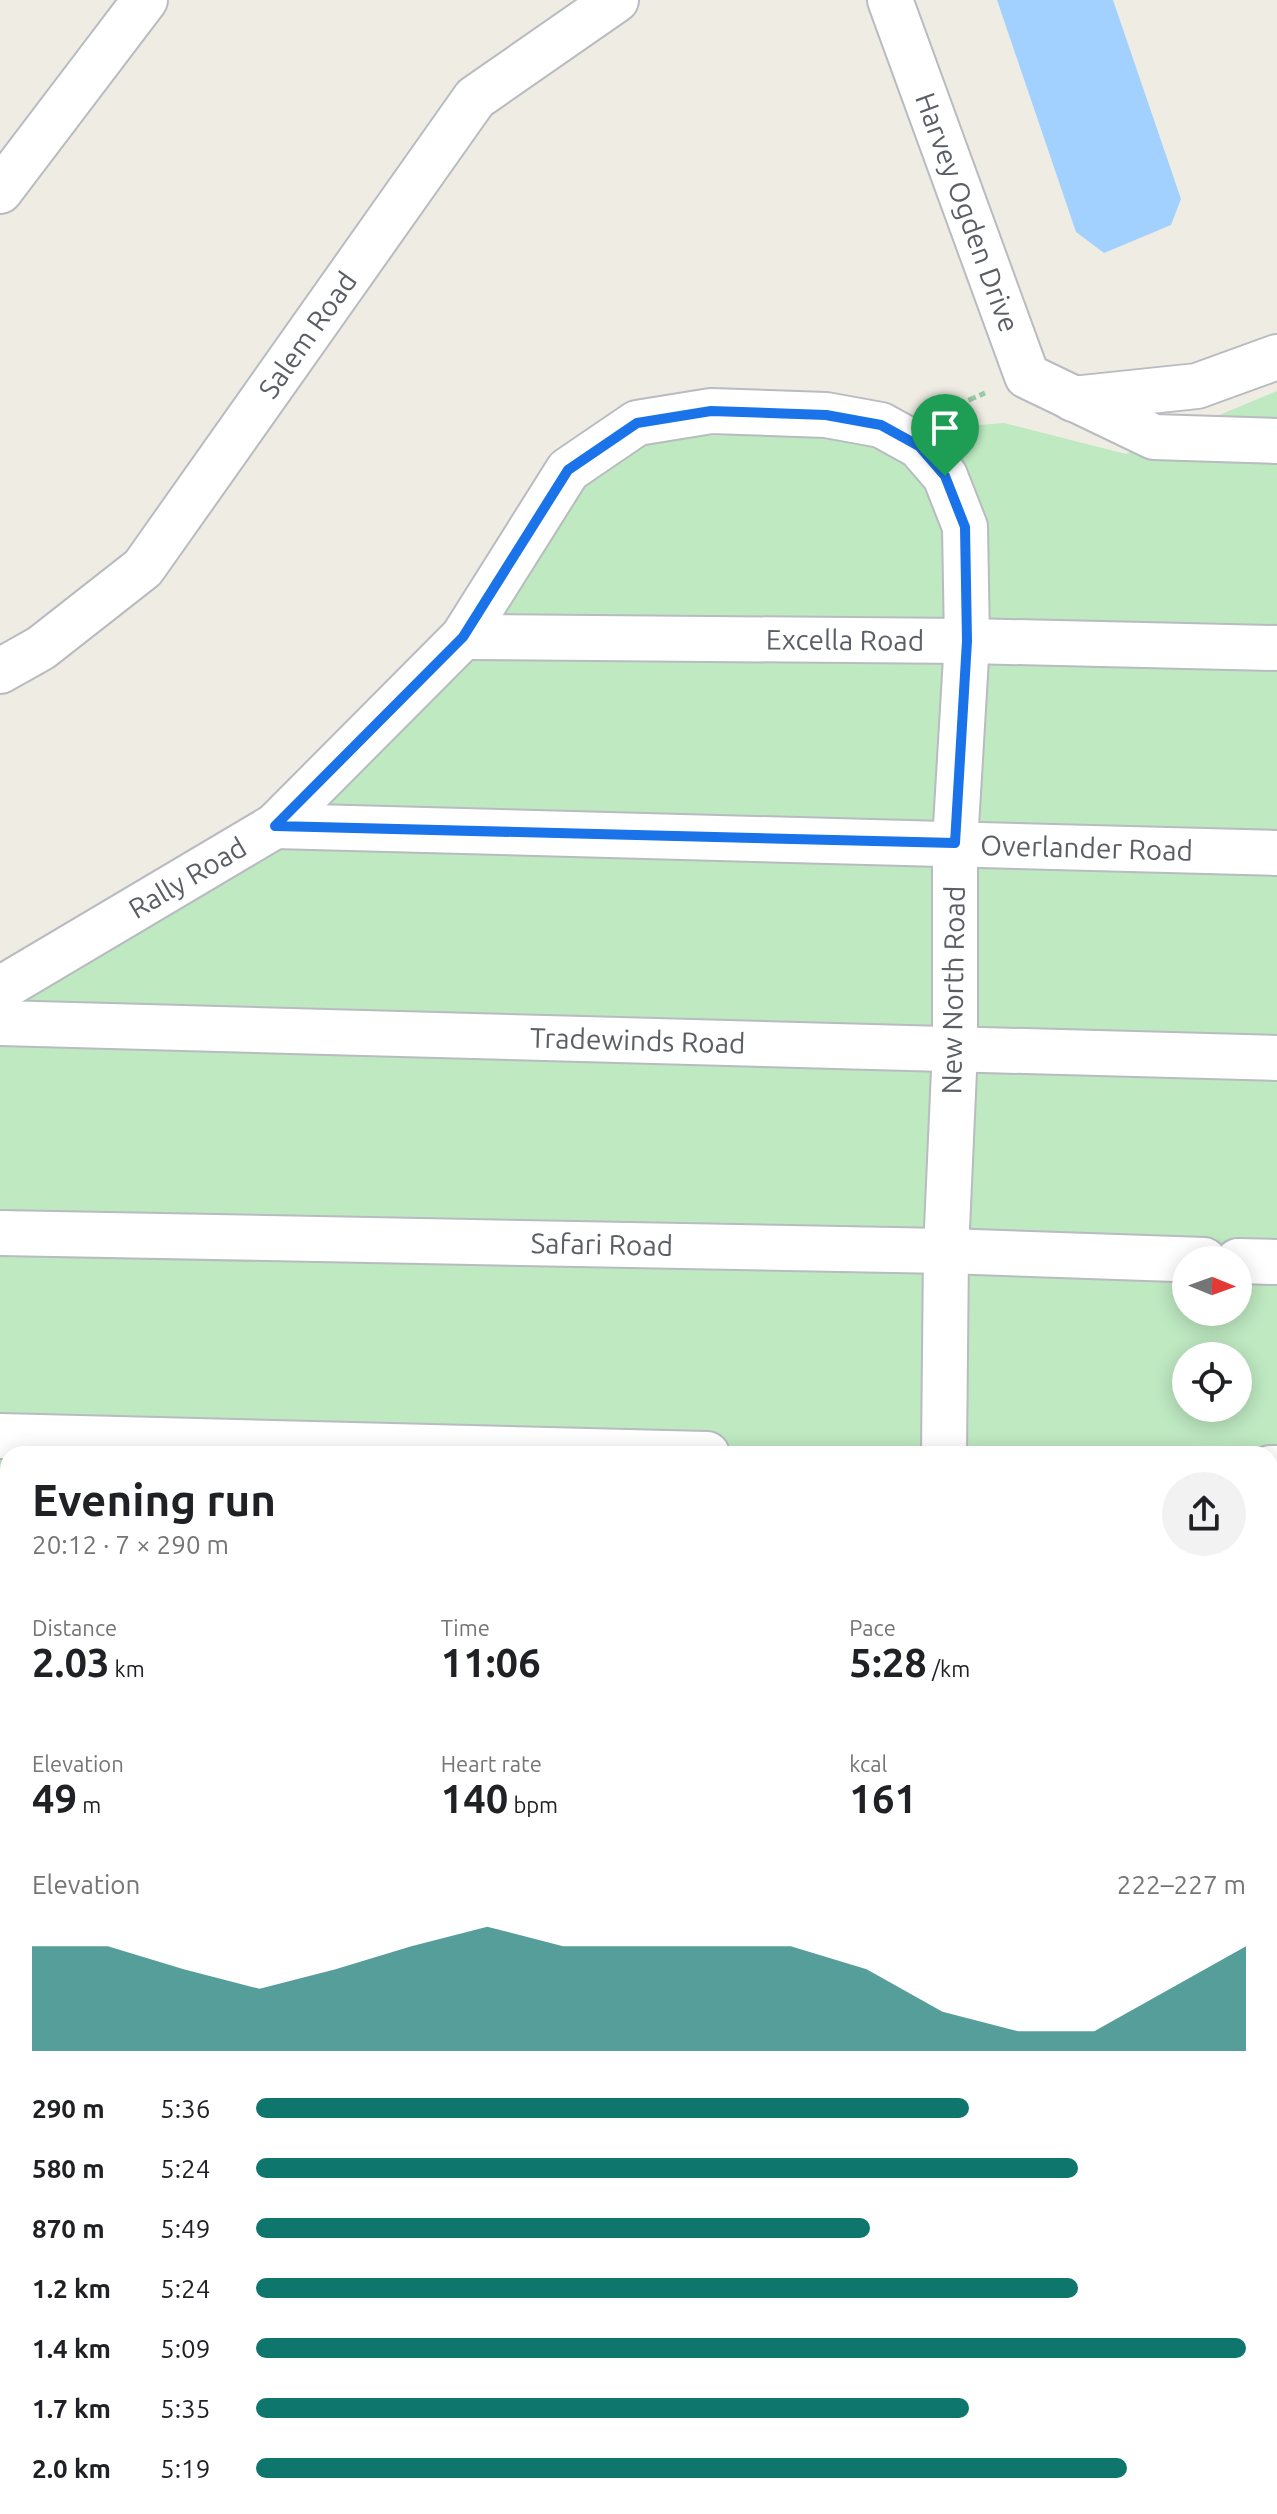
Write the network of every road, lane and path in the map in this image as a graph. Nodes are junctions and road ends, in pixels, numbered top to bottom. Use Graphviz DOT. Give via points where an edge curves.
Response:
graph roads {
  1 [pos="145,0"];
  2 [pos="616,0"];
  3 [pos="890,0"];
  4 [pos="0,191"];
  5 [pos="1277,357"];
  6 [pos="1027,376"];
  7 [pos="1073,399"];
  8 [pos="1277,441"];
  9 [pos="919,446"];
  10 [pos="965,527"];
  11 [pos="463,637"];
  12 [pos="967,641"];
  13 [pos="1277,648"];
  14 [pos="0,671"];
  15 [pos="275,826"];
  16 [pos="955,843"];
  17 [pos="1277,853"];
  18 [pos="0,989"];
  19 [pos="0,1023"];
  20 [pos="955,1048"];
  21 [pos="1277,1058"];
  22 [pos="0,1233"];
  23 [pos="946,1251"];
  24 [pos="1172,1259"];
  25 [pos="1252,1261"];
  26 [pos="1277,1262"];
  27 [pos="0,1436"];
  28 [pos="393,1446"];
  29 [pos="944,1446"];
  1 -- 4 [label="street"];
  2 -- 14 [label="street, Salem Road" via="475,98 143,568 41,648"];
  3 -- 6 [label="street, Harvey Ogden Drive"];
  5 -- 7 [label="street" via="1197,386"];
  6 -- 7 [label="street"];
  6 -- 9 [label="path" via="962,403"];
  7 -- 8 [label="street" via="1154,437"];
  9 -- 10 [label="street, Rally Road" via="945,476"];
  9 -- 11 [label="street, Rally Road" via="881,425 826,415 711,411 637,423 568,470"];
  10 -- 12 [label="street, New North Road"];
  11 -- 12 [label="street, Excella Road"];
  11 -- 15 [label="street, Rally Road"];
  12 -- 13 [label="street, Excella Road"];
  12 -- 16 [label="street, New North Road"];
  15 -- 16 [label="street, Overlander Road"];
  15 -- 18 [label="street, Rally Road"];
  16 -- 17 [label="street, Overlander Road"];
  16 -- 20 [label="street, New North Road"];
  19 -- 20 [label="street, Tradewinds Road"];
  20 -- 21 [label="street, Tradewinds Road"];
  20 -- 23 [label="street, New North Road"];
  22 -- 23 [label="street, Safari Road"];
  23 -- 24 [label="street, Safari Road"];
  23 -- 29 [label="street, New North Road"];
  25 -- 26 [label="street"];
  27 -- 28 [label="street"];
}
